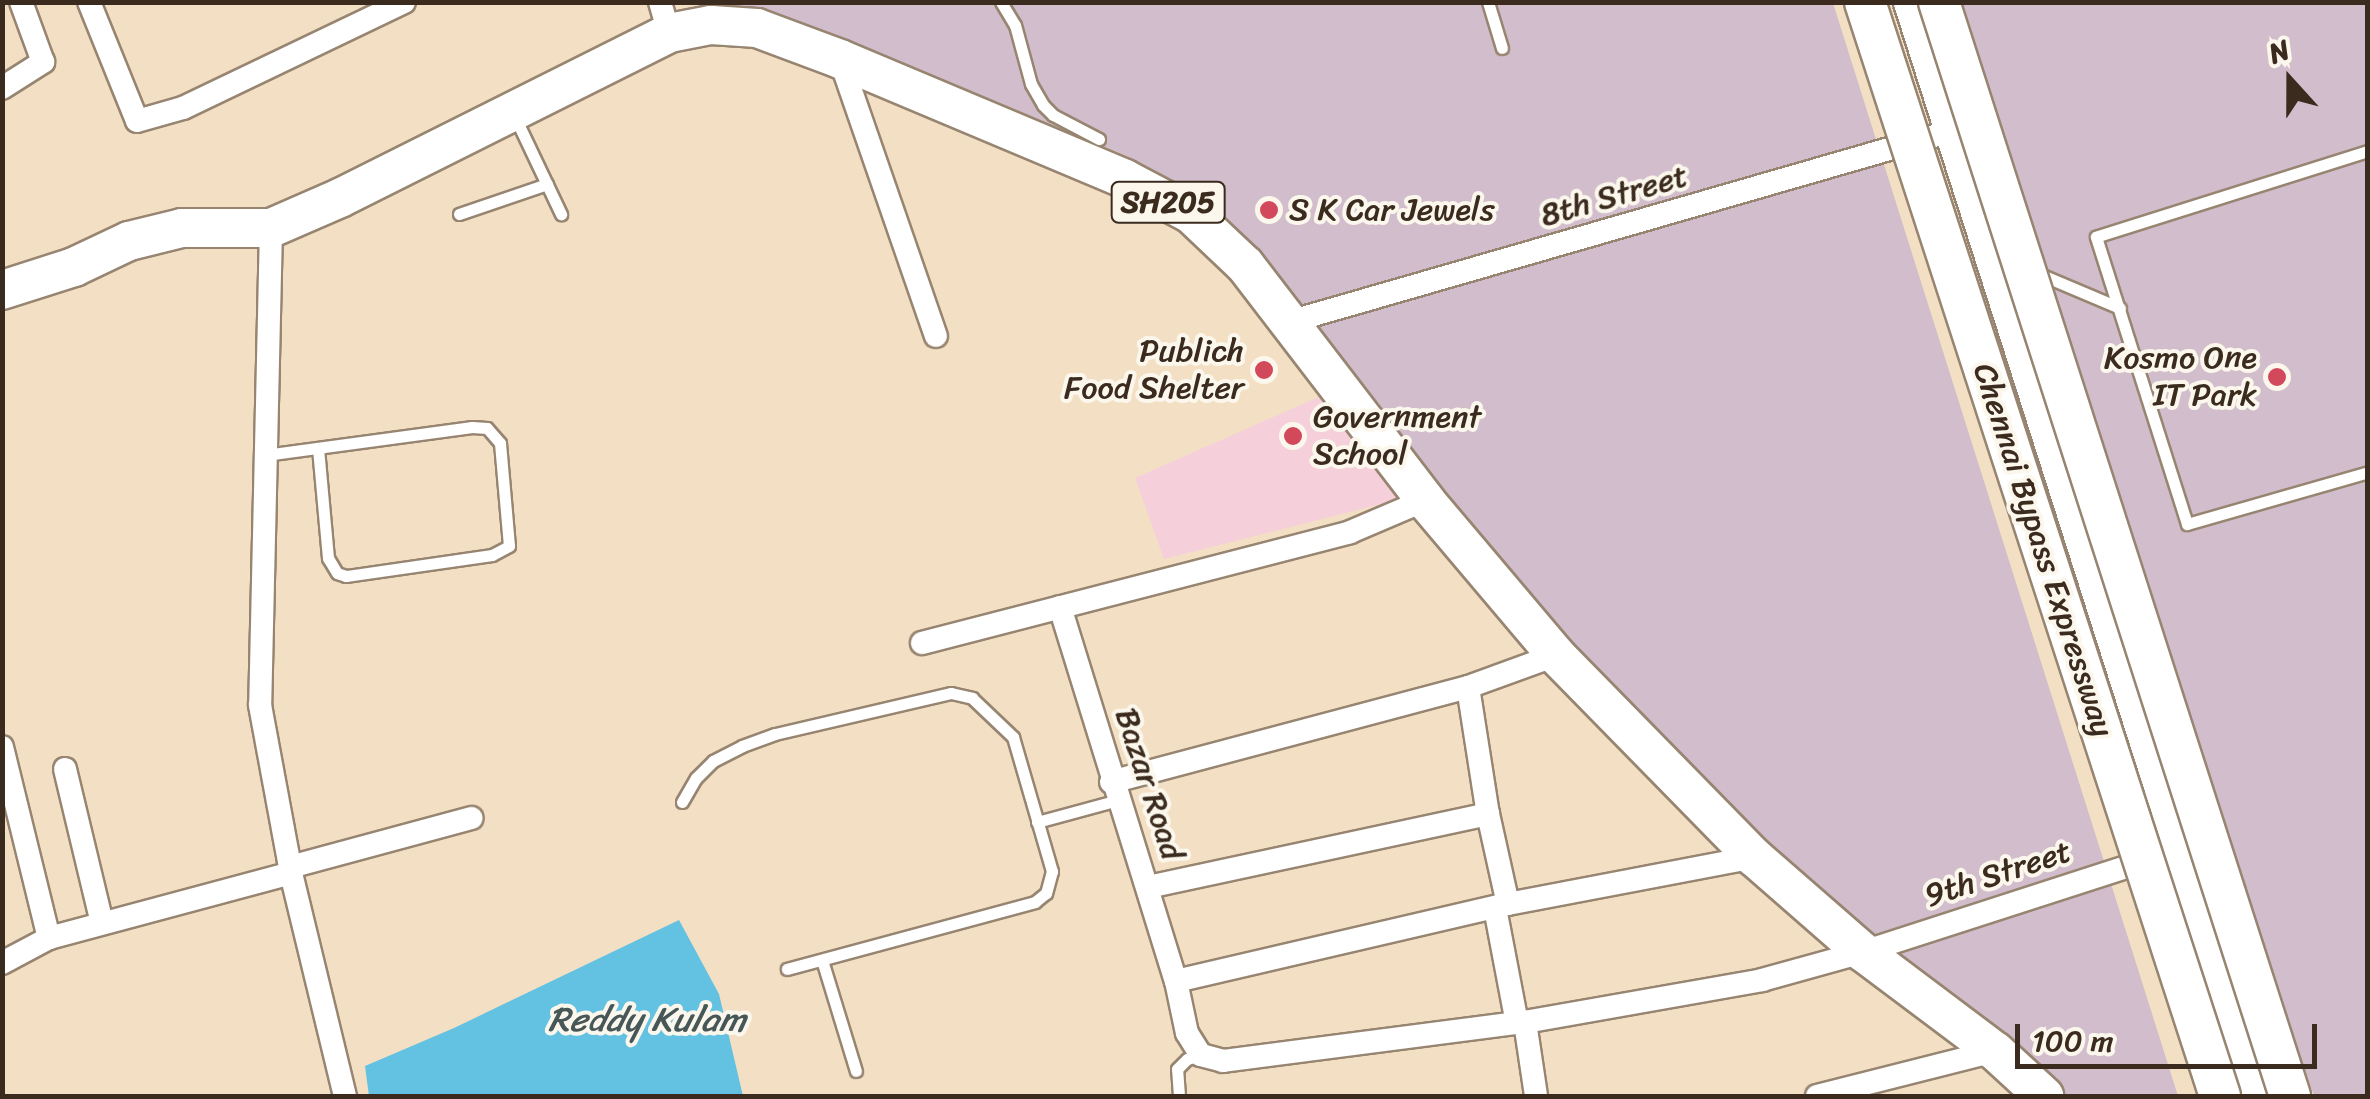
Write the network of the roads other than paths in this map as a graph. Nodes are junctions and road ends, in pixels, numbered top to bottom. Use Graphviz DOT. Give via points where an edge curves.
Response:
graph roads {
  1 [pos="21,2"];
  2 [pos="89,2"];
  3 [pos="404,2"];
  4 [pos="1002,2"];
  5 [pos="1488,2"];
  6 [pos="1866,2"];
  7 [pos="1883,2"];
  8 [pos="1914,2"];
  9 [pos="1939,2"];
  10 [pos="664,18"];
  11 [pos="1502,48"];
  12 [pos="840,59"];
  13 [pos="2,88"];
  14 [pos="512,111"];
  15 [pos="1941,135"];
  16 [pos="1099,139"];
  17 [pos="2368,151"];
  18 [pos="546,184"];
  19 [pos="459,214"];
  20 [pos="562,214"];
  21 [pos="271,228"];
  22 [pos="1997,257"];
  23 [pos="2,290"];
  24 [pos="2120,308"];
  25 [pos="1289,322"];
  26 [pos="936,336"];
  27 [pos="318,448"];
  28 [pos="266,455"];
  29 [pos="2368,472"];
  30 [pos="1425,500"];
  31 [pos="1060,607"];
  32 [pos="922,643"];
  33 [pos="1556,655"];
  34 [pos="1468,687"];
  35 [pos="2,748"];
  36 [pos="65,769"];
  37 [pos="1114,792"];
  38 [pos="682,802"];
  39 [pos="1488,814"];
  40 [pos="470,818"];
  41 [pos="1037,822"];
  42 [pos="2167,853"];
  43 [pos="1754,856"];
  44 [pos="290,870"];
  45 [pos="1148,887"];
  46 [pos="1501,906"];
  47 [pos="102,924"];
  48 [pos="50,938"];
  49 [pos="1862,952"];
  50 [pos="822,960"];
  51 [pos="2,963"];
  52 [pos="787,969"];
  53 [pos="1176,981"];
  54 [pos="1521,1023"];
  55 [pos="1994,1051"];
  56 [pos="1202,1055"];
  57 [pos="856,1071"];
  58 [pos="345,1096"];
  59 [pos="1179,1096"];
  60 [pos="1536,1096"];
  61 [pos="1817,1096"];
  62 [pos="2044,1096"];
  63 [pos="2220,1096"];
  64 [pos="2234,1096"];
  65 [pos="2262,1096"];
  66 [pos="2290,1096"];
  1 -- 13 [label="street" via="43,62"];
  2 -- 3 [label="street" via="137,121 183,108"];
  4 -- 16 [label="lane" via="1042,105"];
  5 -- 11 [label="lane"];
  6 -- 63 [label="highway, Chennai Bypass Expressway, bridge"];
  7 -- 15 [label="main road"];
  8 -- 15 [label="main road"];
  9 -- 66 [label="highway, Chennai Bypass Expressway, bridge"];
  10 -- 12 [label="main road, SH205" via="757,28"];
  10 -- 14 [label="main road, SH205"];
  12 -- 25 [label="main road, SH205" via="1191,214 1245,264"];
  12 -- 26 [label="street"];
  14 -- 18 [label="lane"];
  14 -- 21 [label="main road, SH205"];
  15 -- 22 [label="main road"];
  15 -- 25 [label="street, 8th Street"];
  15 -- 42 [label="main road"];
  17 -- 24 [label="lane" via="2096,237"];
  18 -- 19 [label="lane"];
  18 -- 20 [label="lane"];
  21 -- 23 [label="main road, SH205" via="182,228"];
  21 -- 28 [label="street"];
  22 -- 24 [label="lane"];
  22 -- 42 [label="main road"];
  24 -- 29 [label="lane" via="2187,524"];
  25 -- 30 [label="main road, SH205"];
  27 -- 27 [label="lane" via="488,428 500,443 509,546 492,555 337,573 328,558"];
  27 -- 28 [label="lane"];
  28 -- 44 [label="street" via="260,706"];
  30 -- 31 [label="street" via="1350,532"];
  30 -- 33 [label="main road, SH205"];
  31 -- 32 [label="street"];
  31 -- 37 [label="street, Bazar Road"];
  33 -- 34 [label="street"];
  33 -- 43 [label="main road, SH205"];
  34 -- 37 [label="street"];
  34 -- 39 [label="street"];
  35 -- 48 [label="street"];
  36 -- 47 [label="street"];
  37 -- 41 [label="lane"];
  37 -- 45 [label="street, Bazar Road"];
  38 -- 41 [label="lane" via="713,761 742,746 951,693 972,698 1012,737"];
  39 -- 45 [label="street"];
  39 -- 46 [label="street"];
  40 -- 44 [label="street"];
  41 -- 50 [label="lane" via="1052,871 1046,893 1034,902"];
  42 -- 49 [label="street, 9th Street"];
  42 -- 64 [label="main road"];
  42 -- 65 [label="main road"];
  43 -- 46 [label="street"];
  43 -- 49 [label="main road, SH205"];
  44 -- 47 [label="street"];
  44 -- 58 [label="street"];
  45 -- 53 [label="street, Bazar Road"];
  46 -- 53 [label="street"];
  46 -- 54 [label="street"];
  47 -- 48 [label="street"];
  48 -- 51 [label="street"];
  49 -- 54 [label="street, 9th Street" via="1762,980"];
  49 -- 55 [label="main road, SH205"];
  50 -- 52 [label="lane"];
  50 -- 57 [label="lane"];
  53 -- 56 [label="street, Bazar Road" via="1187,1033"];
  54 -- 56 [label="street, 9th Street" via="1224,1061"];
  54 -- 60 [label="street"];
  55 -- 61 [label="street"];
  55 -- 62 [label="main road, SH205"];
  56 -- 59 [label="lane" via="1177,1069"];
}
